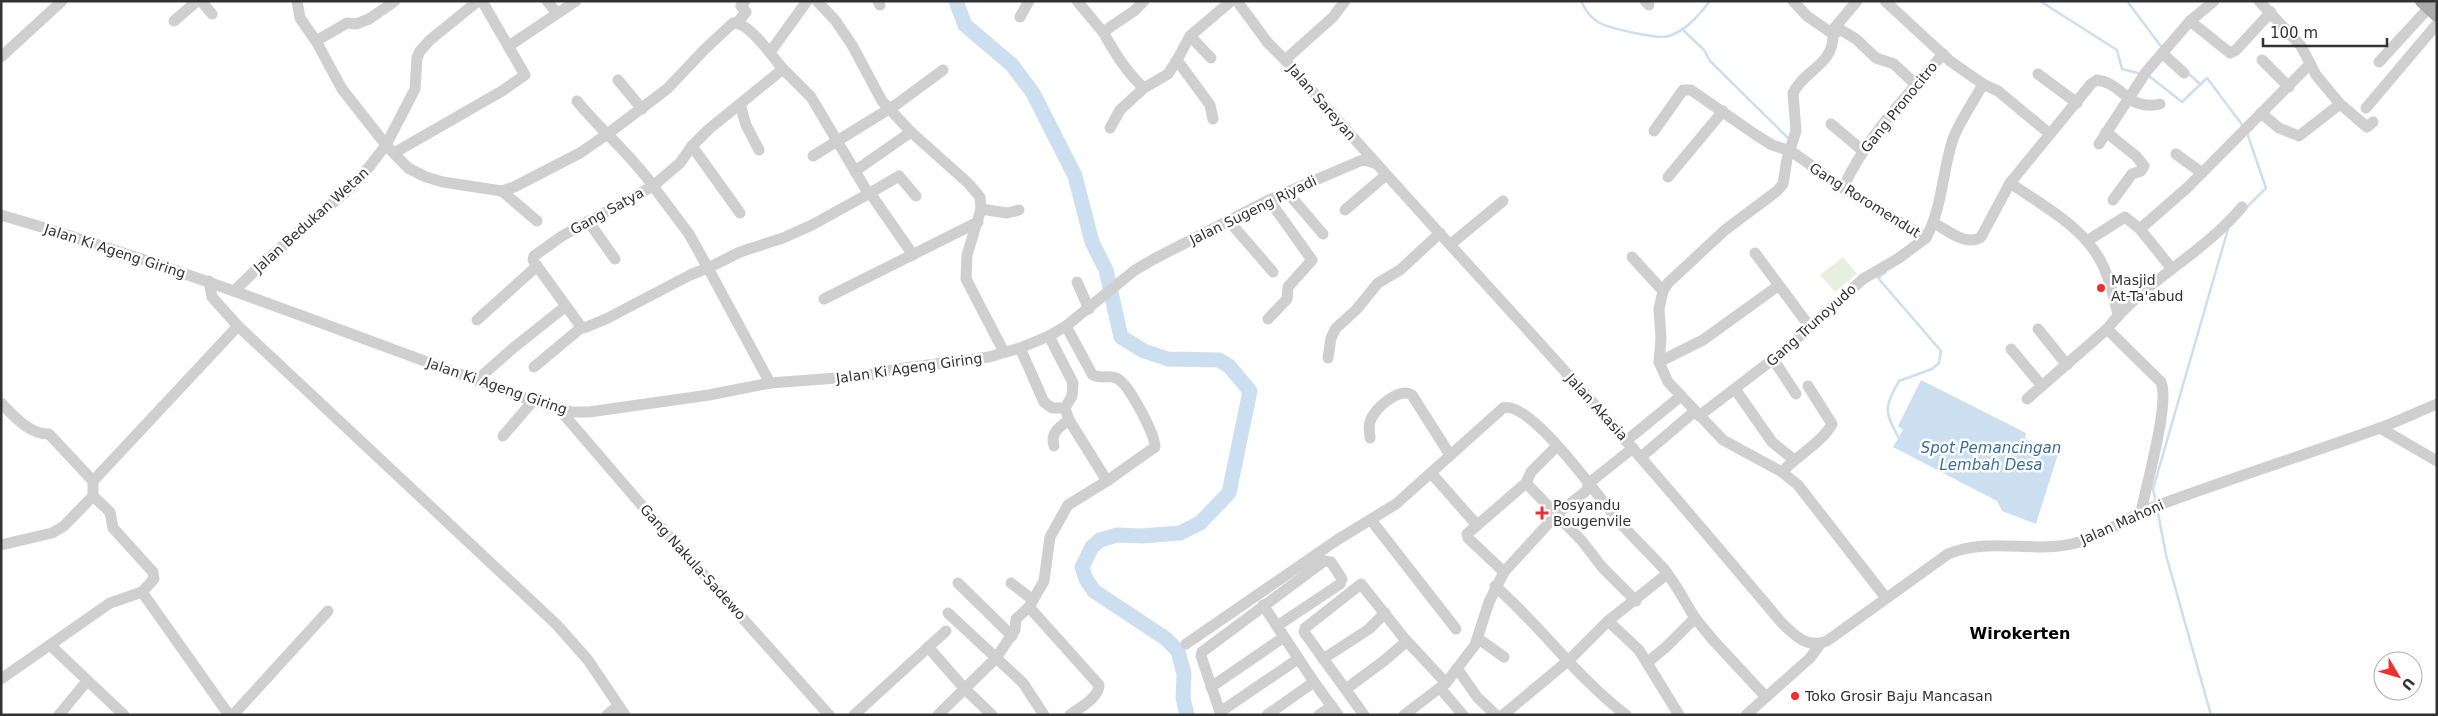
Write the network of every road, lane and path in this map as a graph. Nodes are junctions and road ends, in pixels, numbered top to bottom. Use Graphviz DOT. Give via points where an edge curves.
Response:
graph roads {
  1 [pos="62,1"];
  2 [pos="199,1"];
  3 [pos="297,1"];
  4 [pos="480,1"];
  5 [pos="547,1"];
  6 [pos="576,1"];
  7 [pos="746,1"];
  8 [pos="807,1"];
  9 [pos="817,1"];
  10 [pos="1029,1"];
  11 [pos="1078,1"];
  12 [pos="1144,1"];
  13 [pos="1231,1"];
  14 [pos="1237,1"];
  15 [pos="1345,1"];
  16 [pos="1793,1"];
  17 [pos="1857,1"];
  18 [pos="1886,1"];
  19 [pos="2214,1"];
  20 [pos="2259,1"];
  21 [pos="394,2"];
  22 [pos="2431,6"];
  23 [pos="2271,12"];
  24 [pos="557,13"];
  25 [pos="212,14"];
  26 [pos="1020,17"];
  27 [pos="174,21"];
  28 [pos="2190,21"];
  29 [pos="737,23"];
  30 [pos="2437,24"];
  31 [pos="1103,32"];
  32 [pos="1832,33"];
  33 [pos="1190,36"];
  34 [pos="316,41"];
  35 [pos="509,46"];
  36 [pos="2164,50"];
  37 [pos="771,51"];
  38 [pos="1942,54"];
  39 [pos="1,57"];
  40 [pos="1211,58"];
  41 [pos="1177,60"];
  42 [pos="1285,60"];
  43 [pos="2262,60"];
  44 [pos="2379,62"];
  45 [pos="2310,64"];
  46 [pos="784,69"];
  47 [pos="943,70"];
  48 [pos="2184,73"];
  49 [pos="2038,74"];
  50 [pos="618,80"];
  51 [pos="1983,84"];
  52 [pos="1916,85"];
  53 [pos="2289,87"];
  54 [pos="1144,88"];
  55 [pos="2129,98"];
  56 [pos="577,102"];
  57 [pos="2076,103"];
  58 [pos="740,104"];
  59 [pos="2160,104"];
  60 [pos="2340,104"];
  61 [pos="888,108"];
  62 [pos="2366,108"];
  63 [pos="642,109"];
  64 [pos="1723,111"];
  65 [pos="2262,113"];
  66 [pos="1213,119"];
  67 [pos="2374,122"];
  68 [pos="1831,124"];
  69 [pos="1110,128"];
  70 [pos="1654,131"];
  71 [pos="911,132"];
  72 [pos="2106,132"];
  73 [pos="2050,134"];
  74 [pos="606,135"];
  75 [pos="837,142"];
  76 [pos="2100,144"];
  77 [pos="692,146"];
  78 [pos="390,149"];
  79 [pos="759,150"];
  80 [pos="1791,151"];
  81 [pos="1862,151"];
  82 [pos="2176,154"];
  83 [pos="813,156"];
  84 [pos="1374,163"];
  85 [pos="855,170"];
  86 [pos="2202,173"];
  87 [pos="1386,175"];
  88 [pos="1668,177"];
  89 [pos="2010,183"];
  90 [pos="653,186"];
  91 [pos="1843,188"];
  92 [pos="502,191"];
  93 [pos="1287,192"];
  94 [pos="869,193"];
  95 [pos="916,196"];
  96 [pos="1269,200"];
  97 [pos="2113,200"];
  98 [pos="1503,201"];
  99 [pos="2242,207"];
  100 [pos="981,209"];
  101 [pos="1019,210"];
  102 [pos="1345,210"];
  103 [pos="740,213"];
  104 [pos="1,216"];
  105 [pos="1228,220"];
  106 [pos="536,221"];
  107 [pos="588,222"];
  108 [pos="978,222"];
  109 [pos="1934,223"];
  110 [pos="2140,229"];
  111 [pos="1440,233"];
  112 [pos="1323,234"];
  113 [pos="1926,238"];
  114 [pos="2087,241"];
  115 [pos="1451,244"];
  116 [pos="1755,253"];
  117 [pos="913,255"];
  118 [pos="1632,257"];
  119 [pos="615,259"];
  120 [pos="537,266"];
  121 [pos="708,268"];
  122 [pos="2172,269"];
  123 [pos="1273,272"];
  124 [pos="209,281"];
  125 [pos="1077,282"];
  126 [pos="1778,286"];
  127 [pos="234,291"];
  128 [pos="1663,291"];
  129 [pos="824,299"];
  130 [pos="566,306"];
  131 [pos="1090,309"];
  132 [pos="2118,314"];
  133 [pos="1268,319"];
  134 [pos="477,320"];
  135 [pos="238,326"];
  136 [pos="1066,326"];
  137 [pos="582,327"];
  138 [pos="1810,327"];
  139 [pos="2038,329"];
  140 [pos="2106,329"];
  141 [pos="1049,336"];
  142 [pos="1020,348"];
  143 [pos="2011,349"];
  144 [pos="1004,352"];
  145 [pos="1328,358"];
  146 [pos="1773,359"];
  147 [pos="1659,362"];
  148 [pos="2067,365"];
  149 [pos="534,367"];
  150 [pos="477,380"];
  151 [pos="770,383"];
  152 [pos="1808,386"];
  153 [pos="2042,386"];
  154 [pos="1735,388"];
  155 [pos="1796,394"];
  156 [pos="1681,396"];
  157 [pos="2027,399"];
  158 [pos="533,401"];
  159 [pos="2437,404"];
  160 [pos="2,407"];
  161 [pos="1065,408"];
  162 [pos="560,409"];
  163 [pos="1697,414"];
  164 [pos="1069,420"];
  165 [pos="2380,428"];
  166 [pos="503,436"];
  167 [pos="1370,438"];
  168 [pos="1054,446"];
  169 [pos="1557,446"];
  170 [pos="1633,449"];
  171 [pos="1450,455"];
  172 [pos="1793,459"];
  173 [pos="2437,461"];
  174 [pos="1782,472"];
  175 [pos="1431,473"];
  176 [pos="93,481"];
  177 [pos="1107,481"];
  178 [pos="1526,483"];
  179 [pos="1589,483"];
  180 [pos="93,496"];
  181 [pos="2145,510"];
  182 [pos="1557,514"];
  183 [pos="1371,520"];
  184 [pos="1476,524"];
  185 [pos="1,545"];
  186 [pos="1504,572"];
  187 [pos="1667,574"];
  188 [pos="1011,582"];
  189 [pos="958,583"];
  190 [pos="1495,586"];
  191 [pos="142,592"];
  192 [pos="1886,598"];
  193 [pos="1636,601"];
  194 [pos="1031,603"];
  195 [pos="1263,605"];
  196 [pos="328,610"];
  197 [pos="1385,612"];
  198 [pos="948,613"];
  199 [pos="1695,618"];
  200 [pos="1608,621"];
  201 [pos="1277,626"];
  202 [pos="1456,629"];
  203 [pos="946,631"];
  204 [pos="1012,636"];
  205 [pos="1284,637"];
  206 [pos="1479,639"];
  207 [pos="1407,641"];
  208 [pos="1821,643"];
  209 [pos="1186,644"];
  210 [pos="50,645"];
  211 [pos="928,647"];
  212 [pos="1504,657"];
  213 [pos="996,658"];
  214 [pos="1298,659"];
  215 [pos="1323,659"];
  216 [pos="1569,660"];
  217 [pos="1648,662"];
  218 [pos="1457,668"];
  219 [pos="1,679"];
  220 [pos="87,681"];
  221 [pos="1314,682"];
  222 [pos="1443,685"];
  223 [pos="1211,686"];
  224 [pos="964,688"];
  225 [pos="1346,689"];
  226 [pos="1766,697"];
  227 [pos="622,710"];
  228 [pos="1335,710"];
  229 [pos="1281,711"];
  230 [pos="1220,713"];
  231 [pos="1407,714"];
  232 [pos="59,715"];
  233 [pos="124,715"];
  234 [pos="229,715"];
  235 [pos="233,715"];
  236 [pos="607,715"];
  237 [pos="829,715"];
  238 [pos="854,715"];
  239 [pos="938,715"];
  240 [pos="992,715"];
  241 [pos="1044,715"];
  242 [pos="1070,715"];
  243 [pos="1267,715"];
  244 [pos="1319,715"];
  245 [pos="1364,715"];
  246 [pos="1463,715"];
  247 [pos="1496,715"];
  248 [pos="1503,715"];
  249 [pos="1626,715"];
  250 [pos="1679,715"];
  251 [pos="1746,715"];
  1 -- 39 [label="street"];
  2 -- 25 [label="street"];
  2 -- 27 [label="street"];
  3 -- 34 [label="street" via="297,13"];
  4 -- 35 [label="street"];
  4 -- 78 [label="street, Jalan Bedukan Wetan" via="420,51 415,89"];
  5 -- 24 [label="street"];
  6 -- 24 [label="street"];
  7 -- 29 [label="street" via="741,6 746,12"];
  8 -- 37 [label="street"];
  9 -- 61 [label="street" via="836,20 878,96"];
  10 -- 26 [label="street"];
  11 -- 31 [label="street"];
  12 -- 31 [label="street"];
  13 -- 33 [label="street"];
  14 -- 42 [label="street"];
  15 -- 42 [label="street, Jalan Sareyan"];
  16 -- 32 [label="street" via="1806,16"];
  17 -- 32 [label="street"];
  18 -- 38 [label="street"];
  19 -- 28 [label="street"];
  20 -- 23 [label="street"];
  21 -- 34 [label="street" via="369,19 356,24 347,23"];
  22 -- 44 [label="street"];
  23 -- 28 [label="street" via="2230,53"];
  23 -- 45 [label="street" via="2301,46"];
  24 -- 35 [label="street"];
  28 -- 36 [label="street"];
  29 -- 37 [label="street"];
  29 -- 63 [label="street" via="725,29 667,89"];
  30 -- 62 [label="street"];
  31 -- 54 [label="street" via="1132,77"];
  32 -- 52 [label="street" via="1842,30 1876,58 1894,64"];
  32 -- 80 [label="street" via="1833,46 1827,56 1793,94 1796,131"];
  33 -- 40 [label="street"];
  33 -- 41 [label="street"];
  34 -- 78 [label="street" via="342,89"];
  35 -- 78 [label="street" via="525,72 523,77"];
  36 -- 48 [label="street"];
  36 -- 55 [label="street"];
  37 -- 46 [label="street"];
  38 -- 51 [label="street"];
  38 -- 52 [label="street, Gang Pronocitro"];
  41 -- 54 [label="street" via="1168,74"];
  41 -- 66 [label="street" via="1210,105"];
  42 -- 84 [label="street, Jalan Sareyan"];
  43 -- 53 [label="street"];
  45 -- 53 [label="street"];
  45 -- 60 [label="street"];
  46 -- 58 [label="street"];
  46 -- 75 [label="street" via="811,97"];
  47 -- 61 [label="street"];
  49 -- 57 [label="street"];
  50 -- 63 [label="street"];
  51 -- 73 [label="street" via="1998,91"];
  51 -- 109 [label="street, Gang Roromendut" via="1953,139"];
  52 -- 81 [label="street, Gang Pronocitro"];
  53 -- 65 [label="street"];
  54 -- 69 [label="street" via="1120,110"];
  55 -- 57 [label="street" via="2097,80"];
  55 -- 59 [label="street" via="2142,106"];
  55 -- 72 [label="street"];
  56 -- 74 [label="street"];
  57 -- 73 [label="street"];
  58 -- 77 [label="street"];
  58 -- 79 [label="street"];
  60 -- 65 [label="street" via="2299,136 2279,128"];
  60 -- 67 [label="street" via="2367,128"];
  61 -- 71 [label="street"];
  61 -- 75 [label="street"];
  63 -- 74 [label="street"];
  64 -- 70 [label="street, Gang Roromendut" via="1691,90 1683,90"];
  64 -- 80 [label="street, Gang Roromendut" via="1772,145"];
  64 -- 88 [label="street"];
  65 -- 86 [label="street"];
  68 -- 81 [label="street"];
  71 -- 85 [label="street"];
  71 -- 100 [label="street" via="968,183 980,198"];
  72 -- 76 [label="street"];
  72 -- 97 [label="street" via="2144,166 2132,174"];
  73 -- 89 [label="street"];
  74 -- 90 [label="street" via="639,166"];
  74 -- 92 [label="street" via="552,168"];
  75 -- 83 [label="street"];
  75 -- 85 [label="street"];
  77 -- 90 [label="street" via="680,163"];
  77 -- 103 [label="street"];
  78 -- 92 [label="street" via="408,168 426,177"];
  78 -- 127 [label="street, Jalan Bedukan Wetan"];
  80 -- 91 [label="street, Gang Roromendut"];
  80 -- 128 [label="street" via="1783,184 1777,191 1725,230 1677,273"];
  81 -- 91 [label="street, Gang Pronocitro"];
  82 -- 86 [label="street"];
  84 -- 87 [label="street, Jalan Akasia"];
  84 -- 93 [label="street, Jalan Sugeng Riyadi" via="1360,161"];
  85 -- 94 [label="street"];
  86 -- 110 [label="street"];
  87 -- 102 [label="street"];
  87 -- 111 [label="street, Jalan Akasia"];
  89 -- 109 [label="street" via="1979,239 1968,241"];
  89 -- 114 [label="street" via="2060,217"];
  90 -- 107 [label="street, Gang Satya"];
  90 -- 121 [label="street, Gang Satya" via="689,234"];
  91 -- 113 [label="street, Gang Roromendut"];
  92 -- 106 [label="street"];
  93 -- 96 [label="street, Jalan Sugeng Riyadi"];
  93 -- 112 [label="street"];
  94 -- 95 [label="street" via="899,176"];
  94 -- 117 [label="street"];
  94 -- 121 [label="street" via="812,225 740,252"];
  96 -- 105 [label="street, Jalan Sugeng Riyadi"];
  96 -- 133 [label="street" via="1312,260 1288,287 1286,299"];
  98 -- 115 [label="street"];
  99 -- 122 [label="street" via="2221,231"];
  100 -- 101 [label="street" via="1007,213"];
  100 -- 108 [label="street"];
  104 -- 124 [label="street, Jalan Ki Ageng Giring" via="93,241"];
  105 -- 123 [label="street"];
  105 -- 131 [label="street, Jalan Sugeng Riyadi" via="1135,270"];
  107 -- 119 [label="street"];
  107 -- 120 [label="street, Gang Satya" via="537,252 533,260"];
  108 -- 117 [label="street"];
  108 -- 144 [label="street" via="968,255 966,279"];
  109 -- 113 [label="street, Gang Roromendut"];
  110 -- 114 [label="street" via="2123,217"];
  110 -- 122 [label="street"];
  111 -- 115 [label="street, Jalan Akasia"];
  111 -- 145 [label="street" via="1400,270 1378,282 1356,310 1336,328 1330,338"];
  113 -- 138 [label="street, Gang Trunoyudo" via="1863,279"];
  114 -- 132 [label="street" via="2105,271"];
  115 -- 170 [label="street, Jalan Akasia"];
  116 -- 126 [label="street"];
  117 -- 129 [label="street"];
  118 -- 128 [label="street"];
  120 -- 130 [label="street"];
  120 -- 134 [label="street"];
  121 -- 137 [label="street" via="587,328"];
  121 -- 151 [label="street, Gang Satya"];
  122 -- 132 [label="street"];
  124 -- 127 [label="street, Jalan Ki Ageng Giring"];
  124 -- 135 [label="street" via="212,297"];
  125 -- 131 [label="street"];
  126 -- 138 [label="street"];
  126 -- 147 [label="street" via="1703,340"];
  127 -- 150 [label="street, Jalan Ki Ageng Giring"];
  128 -- 147 [label="street" via="1659,309"];
  130 -- 137 [label="street"];
  130 -- 150 [label="street"];
  131 -- 136 [label="street, Jalan Ki Ageng Giring"];
  132 -- 140 [label="street"];
  135 -- 176 [label="street"];
  135 -- 227 [label="street" via="530,598 579,649"];
  136 -- 141 [label="street, Jalan Ki Ageng Giring"];
  136 -- 177 [label="street" via="1092,374 1113,377 1125,384 1155,444 1150,452"];
  137 -- 149 [label="street"];
  138 -- 146 [label="street, Gang Trunoyudo"];
  139 -- 148 [label="street"];
  140 -- 148 [label="street"];
  140 -- 181 [label="street" via="2163,387"];
  141 -- 142 [label="street, Jalan Ki Ageng Giring"];
  141 -- 161 [label="street" via="1073,382 1072,396"];
  142 -- 144 [label="street, Jalan Ki Ageng Giring"];
  142 -- 161 [label="street" via="1044,402 1052,408"];
  143 -- 153 [label="street"];
  144 -- 151 [label="street, Jalan Ki Ageng Giring" via="864,376"];
  146 -- 154 [label="street, Gang Trunoyudo"];
  146 -- 155 [label="street"];
  147 -- 156 [label="street" via="1668,382"];
  148 -- 153 [label="street"];
  150 -- 158 [label="street, Jalan Ki Ageng Giring"];
  151 -- 162 [label="street, Jalan Ki Ageng Giring" via="589,412"];
  152 -- 172 [label="street" via="1832,424 1825,434"];
  153 -- 157 [label="street"];
  154 -- 163 [label="street, Gang Trunoyudo"];
  154 -- 172 [label="street" via="1772,442"];
  156 -- 163 [label="street"];
  156 -- 170 [label="street"];
  158 -- 162 [label="street, Jalan Ki Ageng Giring"];
  158 -- 166 [label="street"];
  159 -- 165 [label="street, Jalan Mahoni"];
  160 -- 176 [label="street" via="31,430 49,434"];
  161 -- 164 [label="street"];
  162 -- 237 [label="street, Gang Nakula-Sadewo"];
  163 -- 170 [label="street, Gang Trunoyudo"];
  163 -- 174 [label="street" via="1723,440"];
  164 -- 168 [label="street" via="1054,433"];
  164 -- 177 [label="street"];
  165 -- 173 [label="street"];
  165 -- 181 [label="street, Jalan Mahoni"];
  167 -- 171 [label="street" via="1369,425 1374,415 1398,393 1408,392"];
  169 -- 171 [label="street" via="1516,409 1506,406"];
  169 -- 178 [label="street" via="1531,472"];
  169 -- 179 [label="street"];
  170 -- 179 [label="street"];
  170 -- 208 [label="street, Jalan Akasia" via="1781,622 1803,641"];
  171 -- 175 [label="street"];
  172 -- 174 [label="street"];
  174 -- 192 [label="street" via="1798,484"];
  175 -- 183 [label="street" via="1402,500"];
  175 -- 184 [label="street"];
  176 -- 180 [label="street"];
  177 -- 194 [label="street" via="1068,505 1050,537 1044,581"];
  178 -- 182 [label="street"];
  178 -- 184 [label="street"];
  179 -- 182 [label="street" via="1586,491"];
  179 -- 187 [label="street"];
  180 -- 185 [label="street" via="64,526 52,533"];
  180 -- 191 [label="street" via="110,512 112,526 153,572 154,579"];
  181 -- 192 [label="street, Jalan Mahoni" via="2077,543 1961,548"];
  182 -- 186 [label="street"];
  182 -- 193 [label="street"];
  183 -- 202 [label="street"];
  183 -- 209 [label="street"];
  184 -- 186 [label="street" via="1469,529 1467,536"];
  186 -- 190 [label="street"];
  187 -- 193 [label="street"];
  187 -- 199 [label="street"];
  188 -- 194 [label="street"];
  189 -- 204 [label="street"];
  190 -- 206 [label="street"];
  190 -- 216 [label="street"];
  191 -- 210 [label="street" via="110,603"];
  191 -- 234 [label="street"];
  192 -- 208 [label="street, Jalan Mahoni"];
  193 -- 200 [label="street"];
  194 -- 204 [label="street" via="1016,619"];
  194 -- 242 [label="street" via="1099,685 1094,696"];
  195 -- 201 [label="street"];
  195 -- 201 [label="street" via="1324,561 1331,562 1342,579 1340,584"];
  195 -- 223 [label="street" via="1202,652"];
  196 -- 235 [label="street"];
  197 -- 207 [label="street"];
  197 -- 215 [label="street" via="1369,629"];
  197 -- 215 [label="street" via="1363,585 1353,590 1304,630"];
  198 -- 213 [label="street"];
  199 -- 217 [label="street"];
  199 -- 226 [label="street"];
  200 -- 216 [label="street"];
  200 -- 217 [label="street"];
  201 -- 205 [label="street"];
  203 -- 211 [label="street"];
  204 -- 213 [label="street"];
  205 -- 214 [label="street"];
  205 -- 223 [label="street"];
  206 -- 212 [label="street"];
  206 -- 218 [label="street"];
  207 -- 222 [label="street"];
  207 -- 225 [label="street"];
  208 -- 226 [label="street, Jalan Mahoni" via="1815,653"];
  210 -- 219 [label="street"];
  210 -- 220 [label="street"];
  211 -- 224 [label="street"];
  211 -- 238 [label="street"];
  213 -- 224 [label="street"];
  213 -- 241 [label="street" via="1023,683"];
  214 -- 221 [label="street"];
  214 -- 230 [label="street"];
  215 -- 225 [label="street"];
  216 -- 248 [label="street"];
  216 -- 249 [label="street"];
  217 -- 250 [label="street"];
  218 -- 222 [label="street"];
  218 -- 247 [label="street" via="1477,697"];
  220 -- 232 [label="street"];
  220 -- 233 [label="street"];
  221 -- 228 [label="street"];
  221 -- 229 [label="street"];
  222 -- 231 [label="street"];
  222 -- 246 [label="street"];
  223 -- 230 [label="street"];
  224 -- 239 [label="street"];
  224 -- 240 [label="street"];
  225 -- 245 [label="street"];
  226 -- 251 [label="street, Jalan Mahoni"];
  227 -- 236 [label="street"];
  228 -- 244 [label="street"];
  229 -- 243 [label="street"];
}
